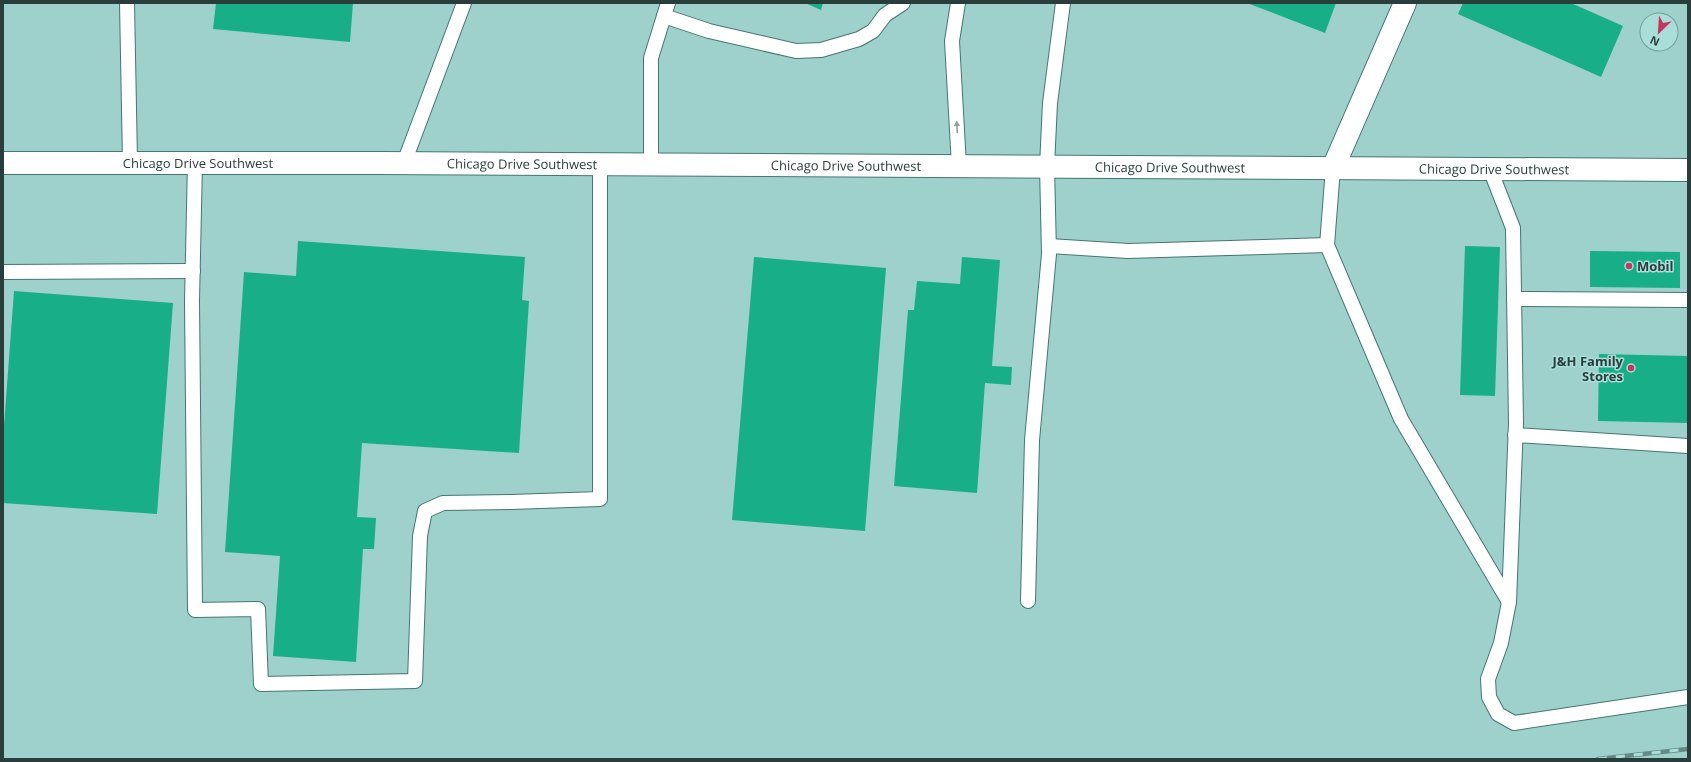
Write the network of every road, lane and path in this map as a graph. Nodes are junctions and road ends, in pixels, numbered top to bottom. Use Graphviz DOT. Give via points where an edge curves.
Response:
graph roads {
  1 [pos="126,3"];
  2 [pos="464,3"];
  3 [pos="903,3"];
  4 [pos="958,3"];
  5 [pos="1063,3"];
  6 [pos="1405,3"];
  7 [pos="666,10"];
  8 [pos="130,162"];
  9 [pos="195,162"];
  10 [pos="3,163"];
  11 [pos="404,163"];
  12 [pos="600,164"];
  13 [pos="651,164"];
  14 [pos="959,166"];
  15 [pos="1047,166"];
  16 [pos="1333,168"];
  17 [pos="1490,169"];
  18 [pos="1688,170"];
  19 [pos="1327,245"];
  20 [pos="1049,246"];
  21 [pos="193,271"];
  22 [pos="3,272"];
  23 [pos="1514,299"];
  24 [pos="1688,300"];
  25 [pos="1515,435"];
  26 [pos="1688,446"];
  27 [pos="1028,601"];
  28 [pos="1509,602"];
  29 [pos="1688,697"];
  1 -- 8 [label="lane"];
  2 -- 11 [label="lane"];
  3 -- 7 [label="lane" via="885,15 873,31 859,39 821,50 796,51 709,31"];
  14 -- 4 [label="lane, one-way" via="952,41"];
  5 -- 15 [label="lane" via="1050,103"];
  6 -- 16 [label="main road"];
  7 -- 13 [label="lane" via="651,58"];
  8 -- 9 [label="main road, Chicago Drive Southwest"];
  8 -- 10 [label="main road, Chicago Drive Southwest"];
  9 -- 11 [label="main road, Chicago Drive Southwest"];
  9 -- 21 [label="lane"];
  11 -- 12 [label="main road, Chicago Drive Southwest"];
  12 -- 13 [label="main road, Chicago Drive Southwest"];
  12 -- 21 [label="lane" via="600,499 443,503 424,511 420,536 415,681 261,684 258,609 194,610"];
  13 -- 14 [label="main road, Chicago Drive Southwest"];
  14 -- 15 [label="main road, Chicago Drive Southwest"];
  15 -- 16 [label="main road, Chicago Drive Southwest"];
  15 -- 20 [label="lane"];
  16 -- 17 [label="main road, Chicago Drive Southwest"];
  16 -- 19 [label="lane"];
  17 -- 18 [label="main road, Chicago Drive Southwest"];
  17 -- 23 [label="lane" via="1513,228"];
  19 -- 20 [label="lane" via="1128,251"];
  19 -- 28 [label="lane" via="1401,419"];
  20 -- 27 [label="lane" via="1032,440"];
  21 -- 22 [label="lane"];
  23 -- 24 [label="lane"];
  23 -- 25 [label="lane"];
  25 -- 26 [label="lane"];
  25 -- 28 [label="lane"];
  28 -- 29 [label="lane" via="1501,643 1488,679 1489,697 1498,714 1514,723"];
}
